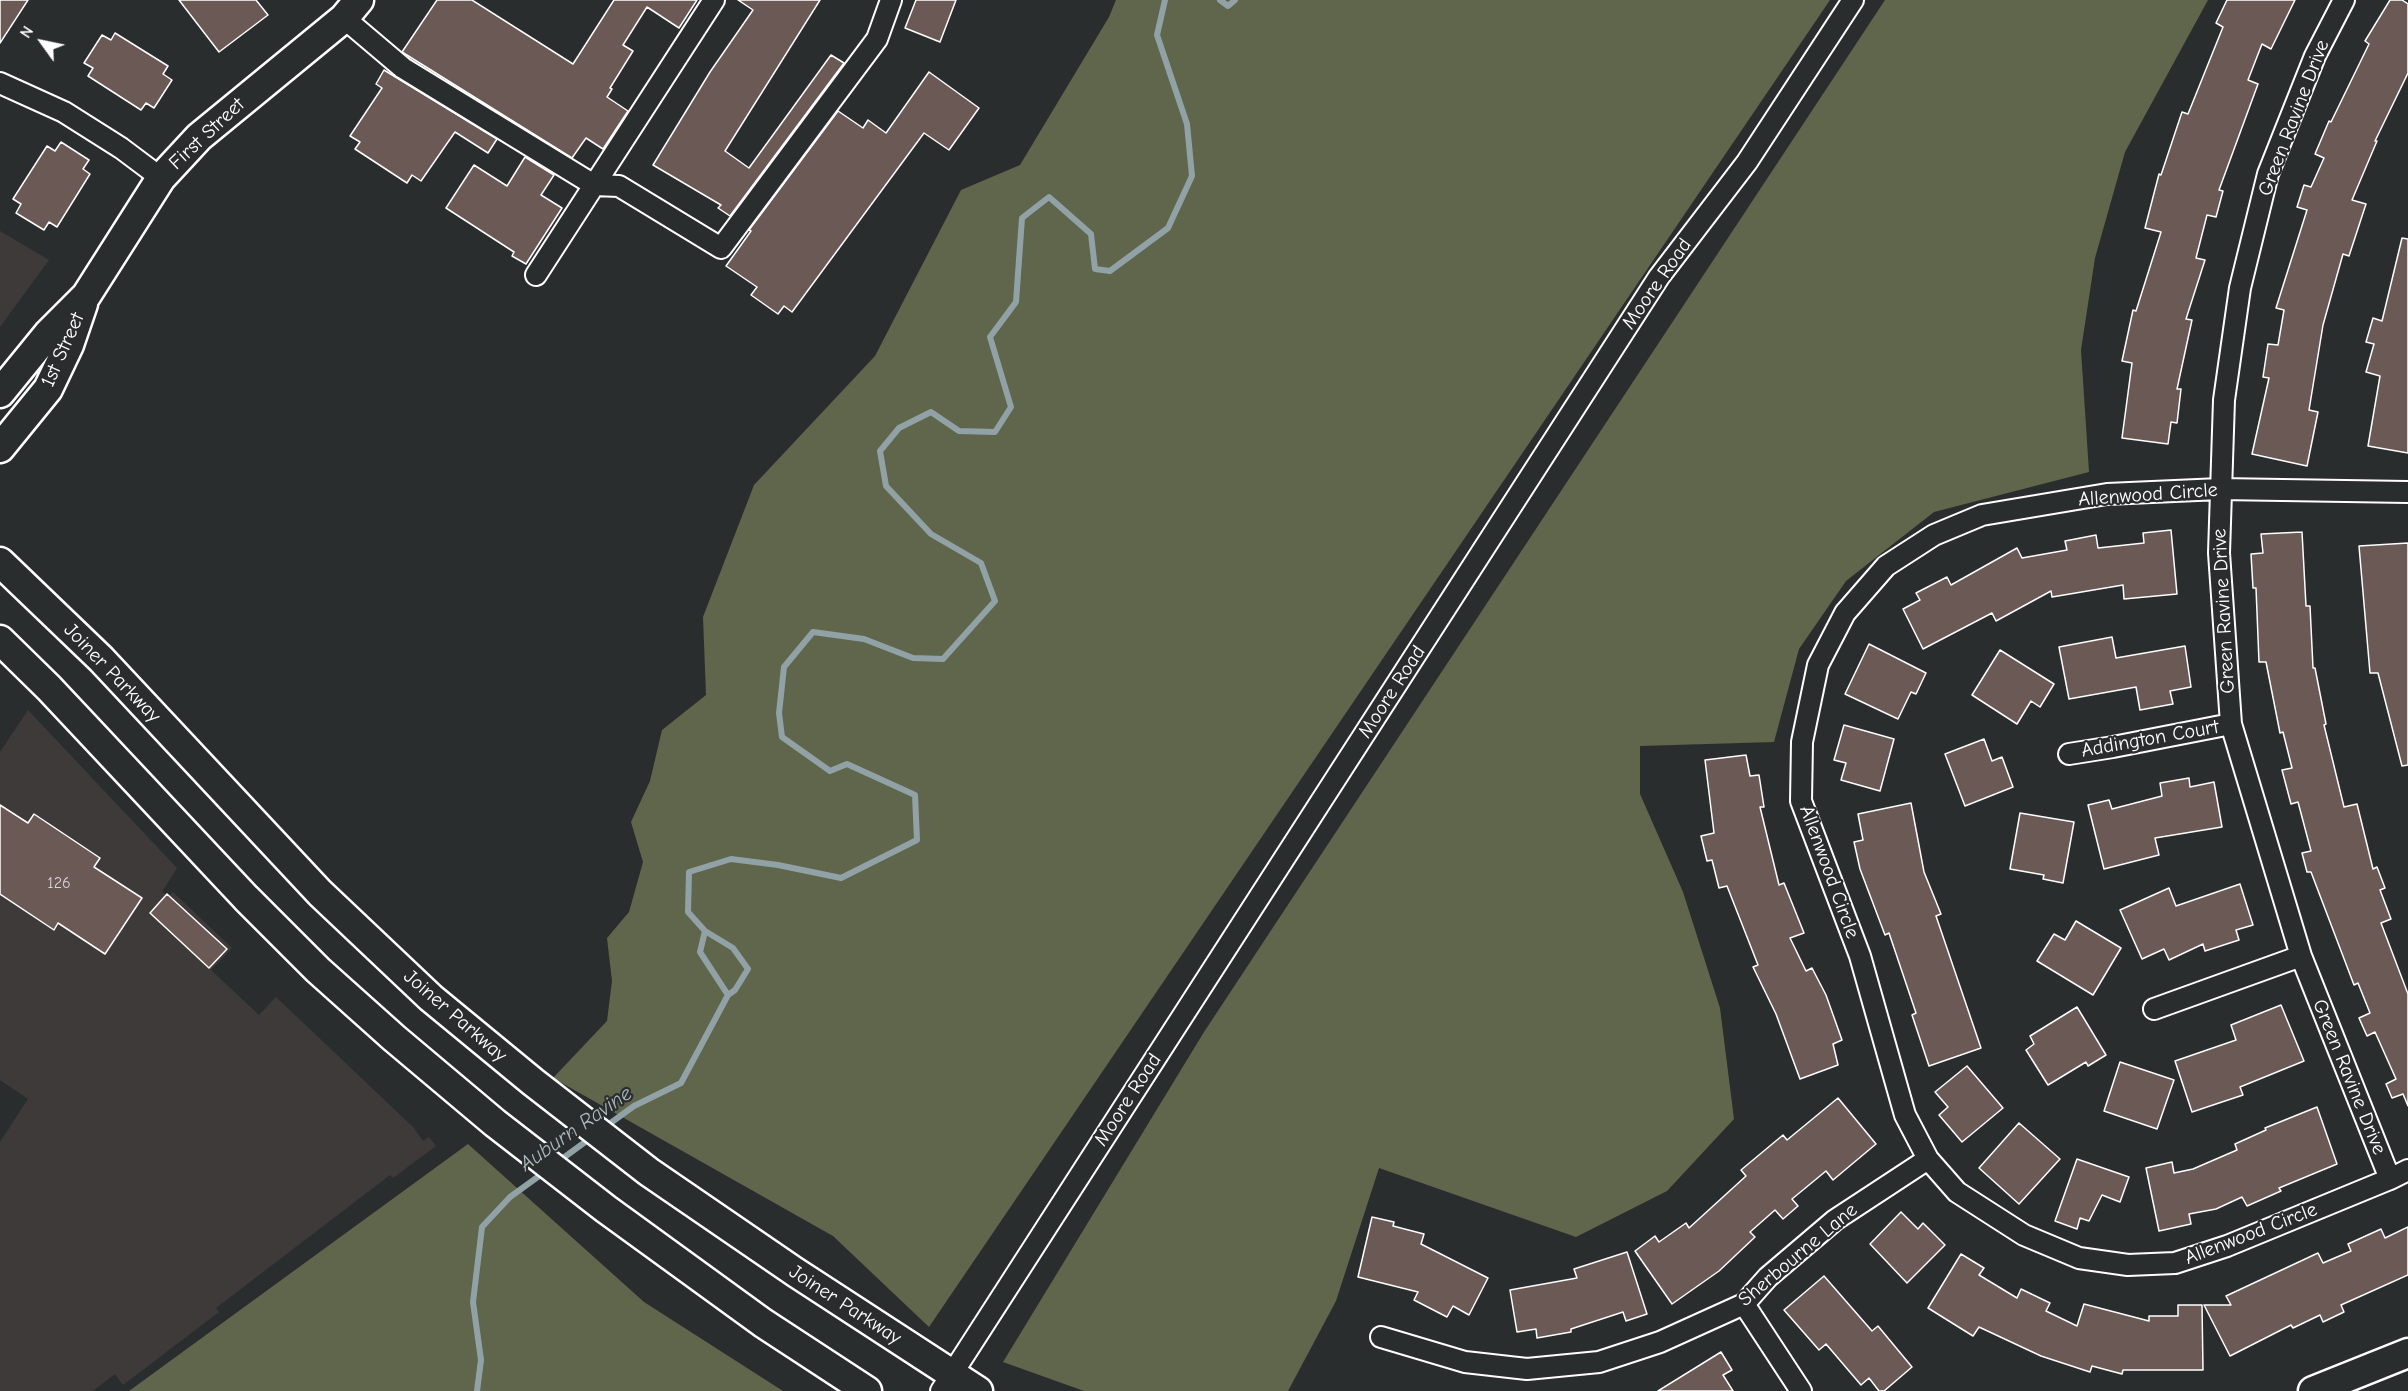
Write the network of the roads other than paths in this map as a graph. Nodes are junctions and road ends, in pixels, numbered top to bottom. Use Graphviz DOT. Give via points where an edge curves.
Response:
graph roads {
  1 [pos="714,0"];
  2 [pos="891,0"];
  3 [pos="1853,0"];
  4 [pos="2343,0"];
  5 [pos="351,9"];
  6 [pos="0,83"];
  7 [pos="161,178"];
  8 [pos="594,185"];
  9 [pos="536,275"];
  10 [pos="86,296"];
  11 [pos="0,393"];
  12 [pos="0,448"];
  13 [pos="2220,489"];
  14 [pos="2408,492"];
  15 [pos="0,562"];
  16 [pos="0,640"];
  17 [pos="2231,724"];
  18 [pos="2069,754"];
  19 [pos="2301,957"];
  20 [pos="2154,1010"];
  21 [pos="1928,1159"];
  22 [pos="2408,1170"];
  23 [pos="2390,1179"];
  24 [pos="1744,1304"];
  25 [pos="1381,1337"];
  26 [pos="2408,1353"];
  27 [pos="946,1383"];
  28 [pos="867,1391"];
  29 [pos="978,1391"];
  30 [pos="1802,1391"];
  31 [pos="2313,1391"];
  1 -- 8 [label="street"];
  2 -- 8 [label="street" via="877,39 721,248 619,186"];
  3 -- 27 [label="street, Moore Road" via="1747,162 1659,277"];
  4 -- 13 [label="street, Green Ravine Drive" via="2315,56 2268,174 2240,288 2224,400"];
  5 -- 7 [label="main road, First Street" via="207,130"];
  5 -- 8 [label="street" via="403,68"];
  6 -- 7 [label="street" via="64,112"];
  7 -- 10 [label="main road, First Street"];
  8 -- 9 [label="street"];
  10 -- 11 [label="main road, 1st Street" via="48,334"];
  10 -- 12 [label="main road, 1st Street" via="48,389"];
  13 -- 14 [label="street, Allenwood Circle"];
  13 -- 17 [label="street, Green Ravine Drive" via="2219,553"];
  13 -- 21 [label="street, Allenwood Circle" via="2107,494 1982,515 1934,535 1886,566 1845,613 1818,665 1802,742 1801,801 1860,956 1905,1115"];
  15 -- 27 [label="main road, Joiner Parkway" via="101,659 320,893 431,998 649,1172 795,1272"];
  16 -- 28 [label="main road" via="246,898 394,1038 606,1209 763,1323"];
  17 -- 18 [label="street, Addington Court"];
  17 -- 19 [label="street, Green Ravine Drive"];
  19 -- 20 [label="street"];
  19 -- 23 [label="street, Green Ravine Drive"];
  21 -- 23 [label="street, Allenwood Circle" via="1957,1192 2024,1235 2079,1258 2128,1265 2175,1263 2228,1246"];
  21 -- 24 [label="street, Sherbourne Lane" via="1834,1220 1768,1277"];
  22 -- 23 [label="street, Allenwood Circle"];
  24 -- 25 [label="street, Sherbourne Lane" via="1660,1342 1599,1362 1527,1370 1464,1362"];
  24 -- 30 [label="street"];
  26 -- 31 [label="main road"];
  27 -- 29 [label="main road, Joiner Parkway"];
}
